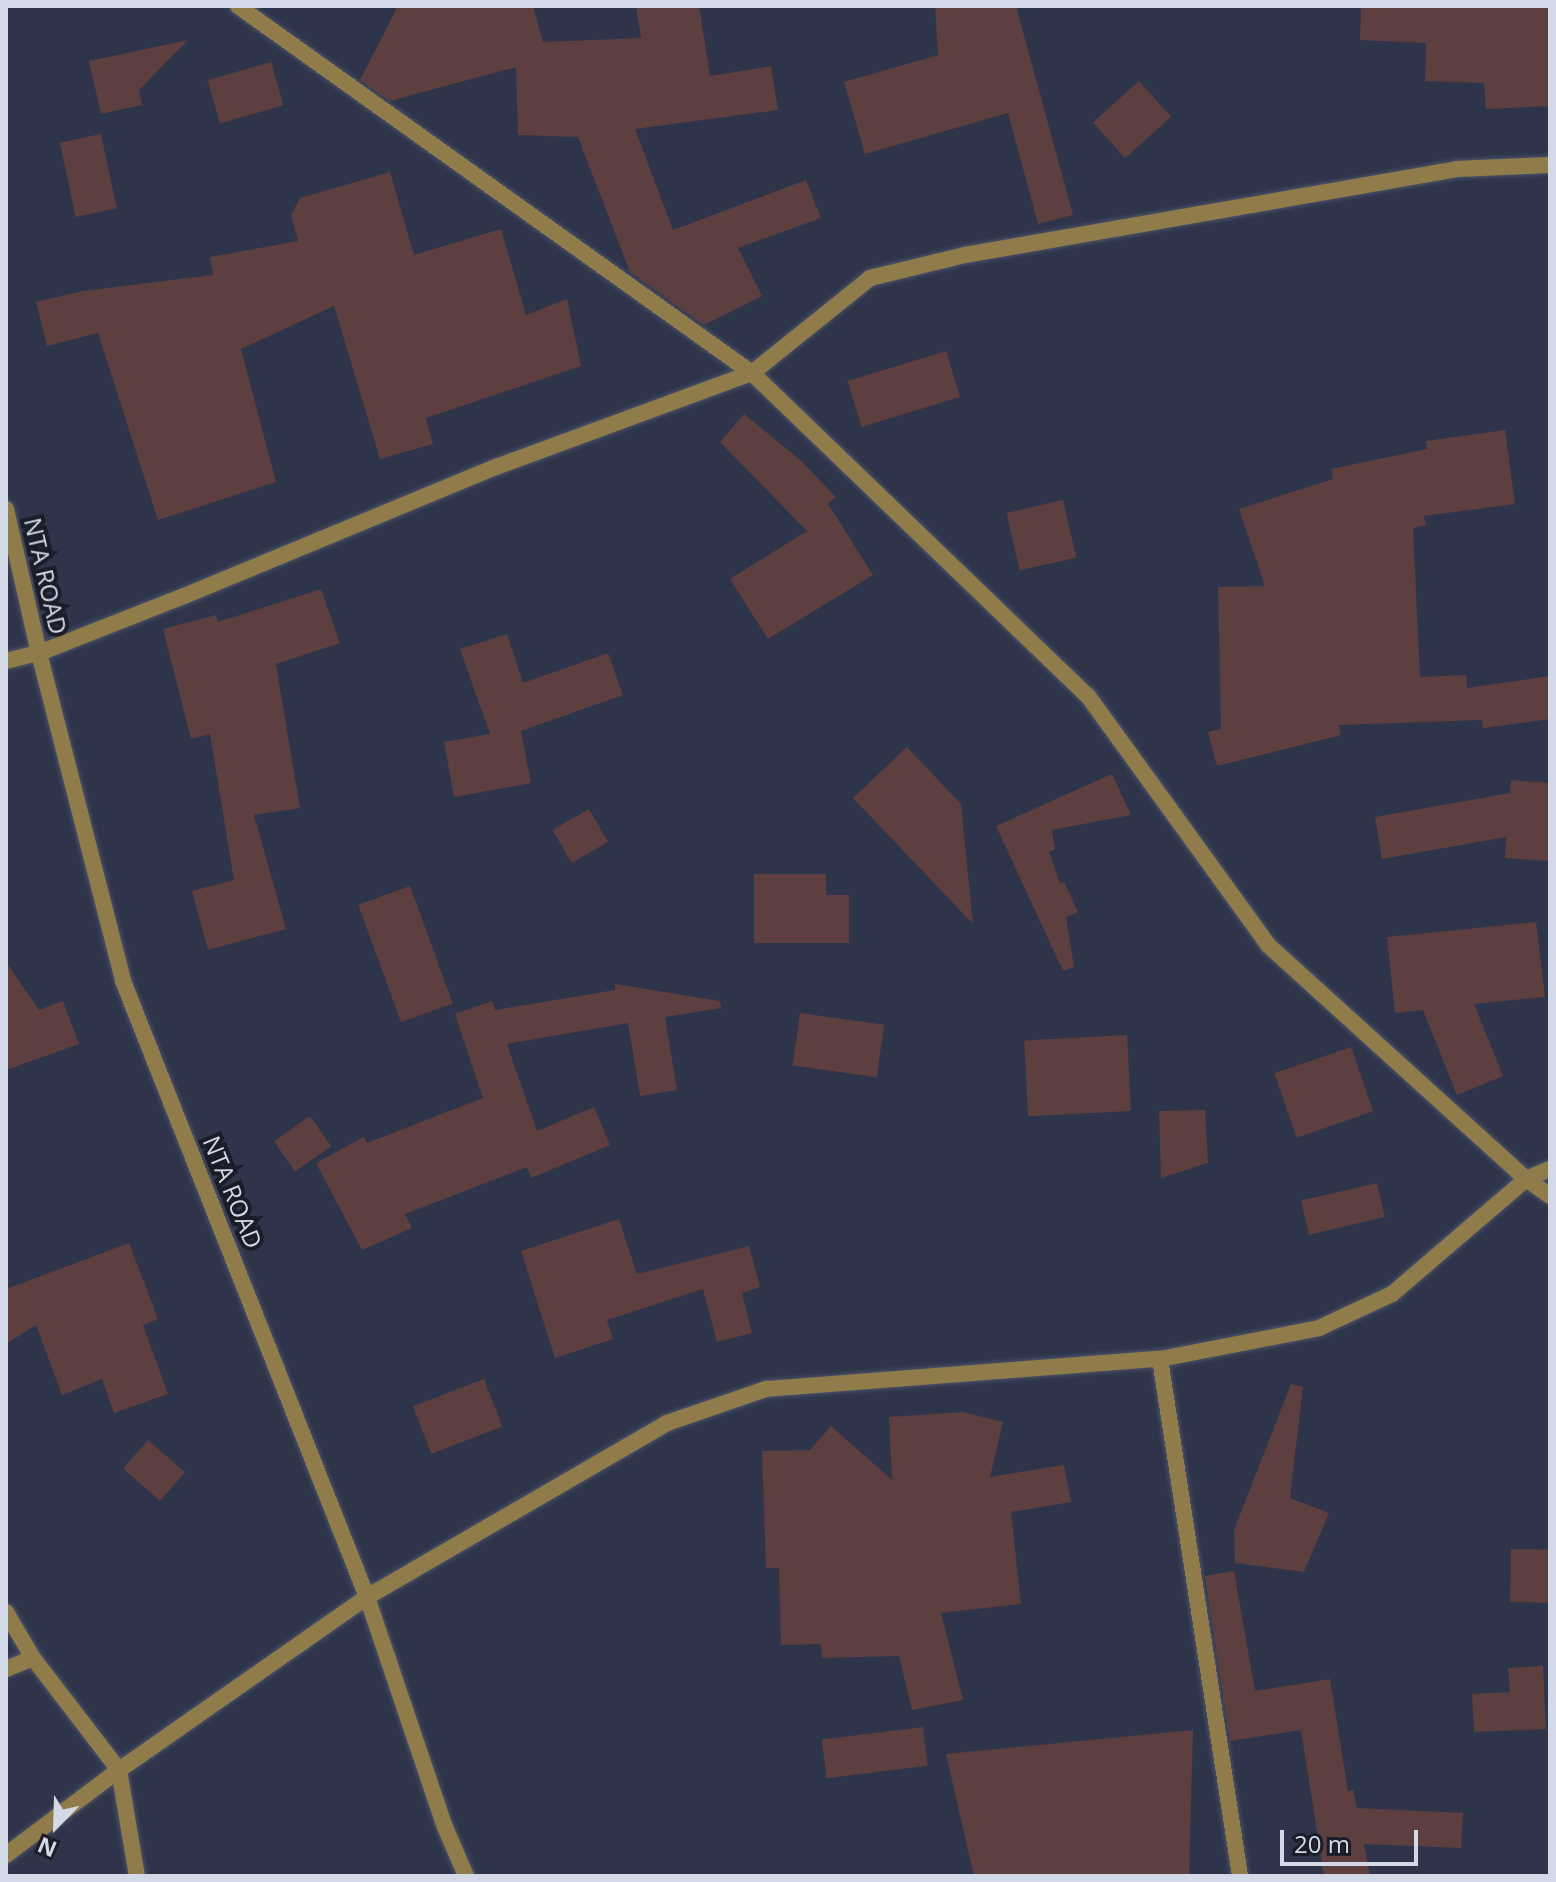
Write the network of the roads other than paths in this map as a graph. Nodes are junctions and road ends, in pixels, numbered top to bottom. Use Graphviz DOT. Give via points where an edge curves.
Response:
graph roads {
  1 [pos="238,6"];
  2 [pos="1550,165"];
  3 [pos="752,373"];
  4 [pos="6,509"];
  5 [pos="39,653"];
  6 [pos="6,661"];
  7 [pos="1550,1169"];
  8 [pos="1526,1179"];
  9 [pos="1550,1196"];
  10 [pos="1160,1359"];
  11 [pos="367,1597"];
  12 [pos="6,1612"];
  13 [pos="33,1658"];
  14 [pos="6,1669"];
  15 [pos="119,1770"];
  16 [pos="6,1855"];
  17 [pos="137,1876"];
  18 [pos="466,1876"];
  19 [pos="1240,1876"];
  1 -- 3 [label="street"];
  2 -- 3 [label="street" via="1456,169 965,255 870,278"];
  3 -- 5 [label="street" via="496,467"];
  3 -- 8 [label="street" via="1088,696 1268,945"];
  4 -- 5 [label="street, NTA ROAD"];
  5 -- 6 [label="street"];
  5 -- 11 [label="street, NTA ROAD" via="123,981"];
  7 -- 8 [label="street"];
  8 -- 9 [label="street"];
  8 -- 10 [label="street" via="1392,1294 1319,1328"];
  10 -- 11 [label="street" via="766,1389 667,1423"];
  10 -- 19 [label="street"];
  11 -- 15 [label="street"];
  11 -- 18 [label="street, NTA ROAD"];
  12 -- 13 [label="street"];
  13 -- 14 [label="street"];
  13 -- 15 [label="street"];
  15 -- 16 [label="street"];
  15 -- 17 [label="street"];
}
